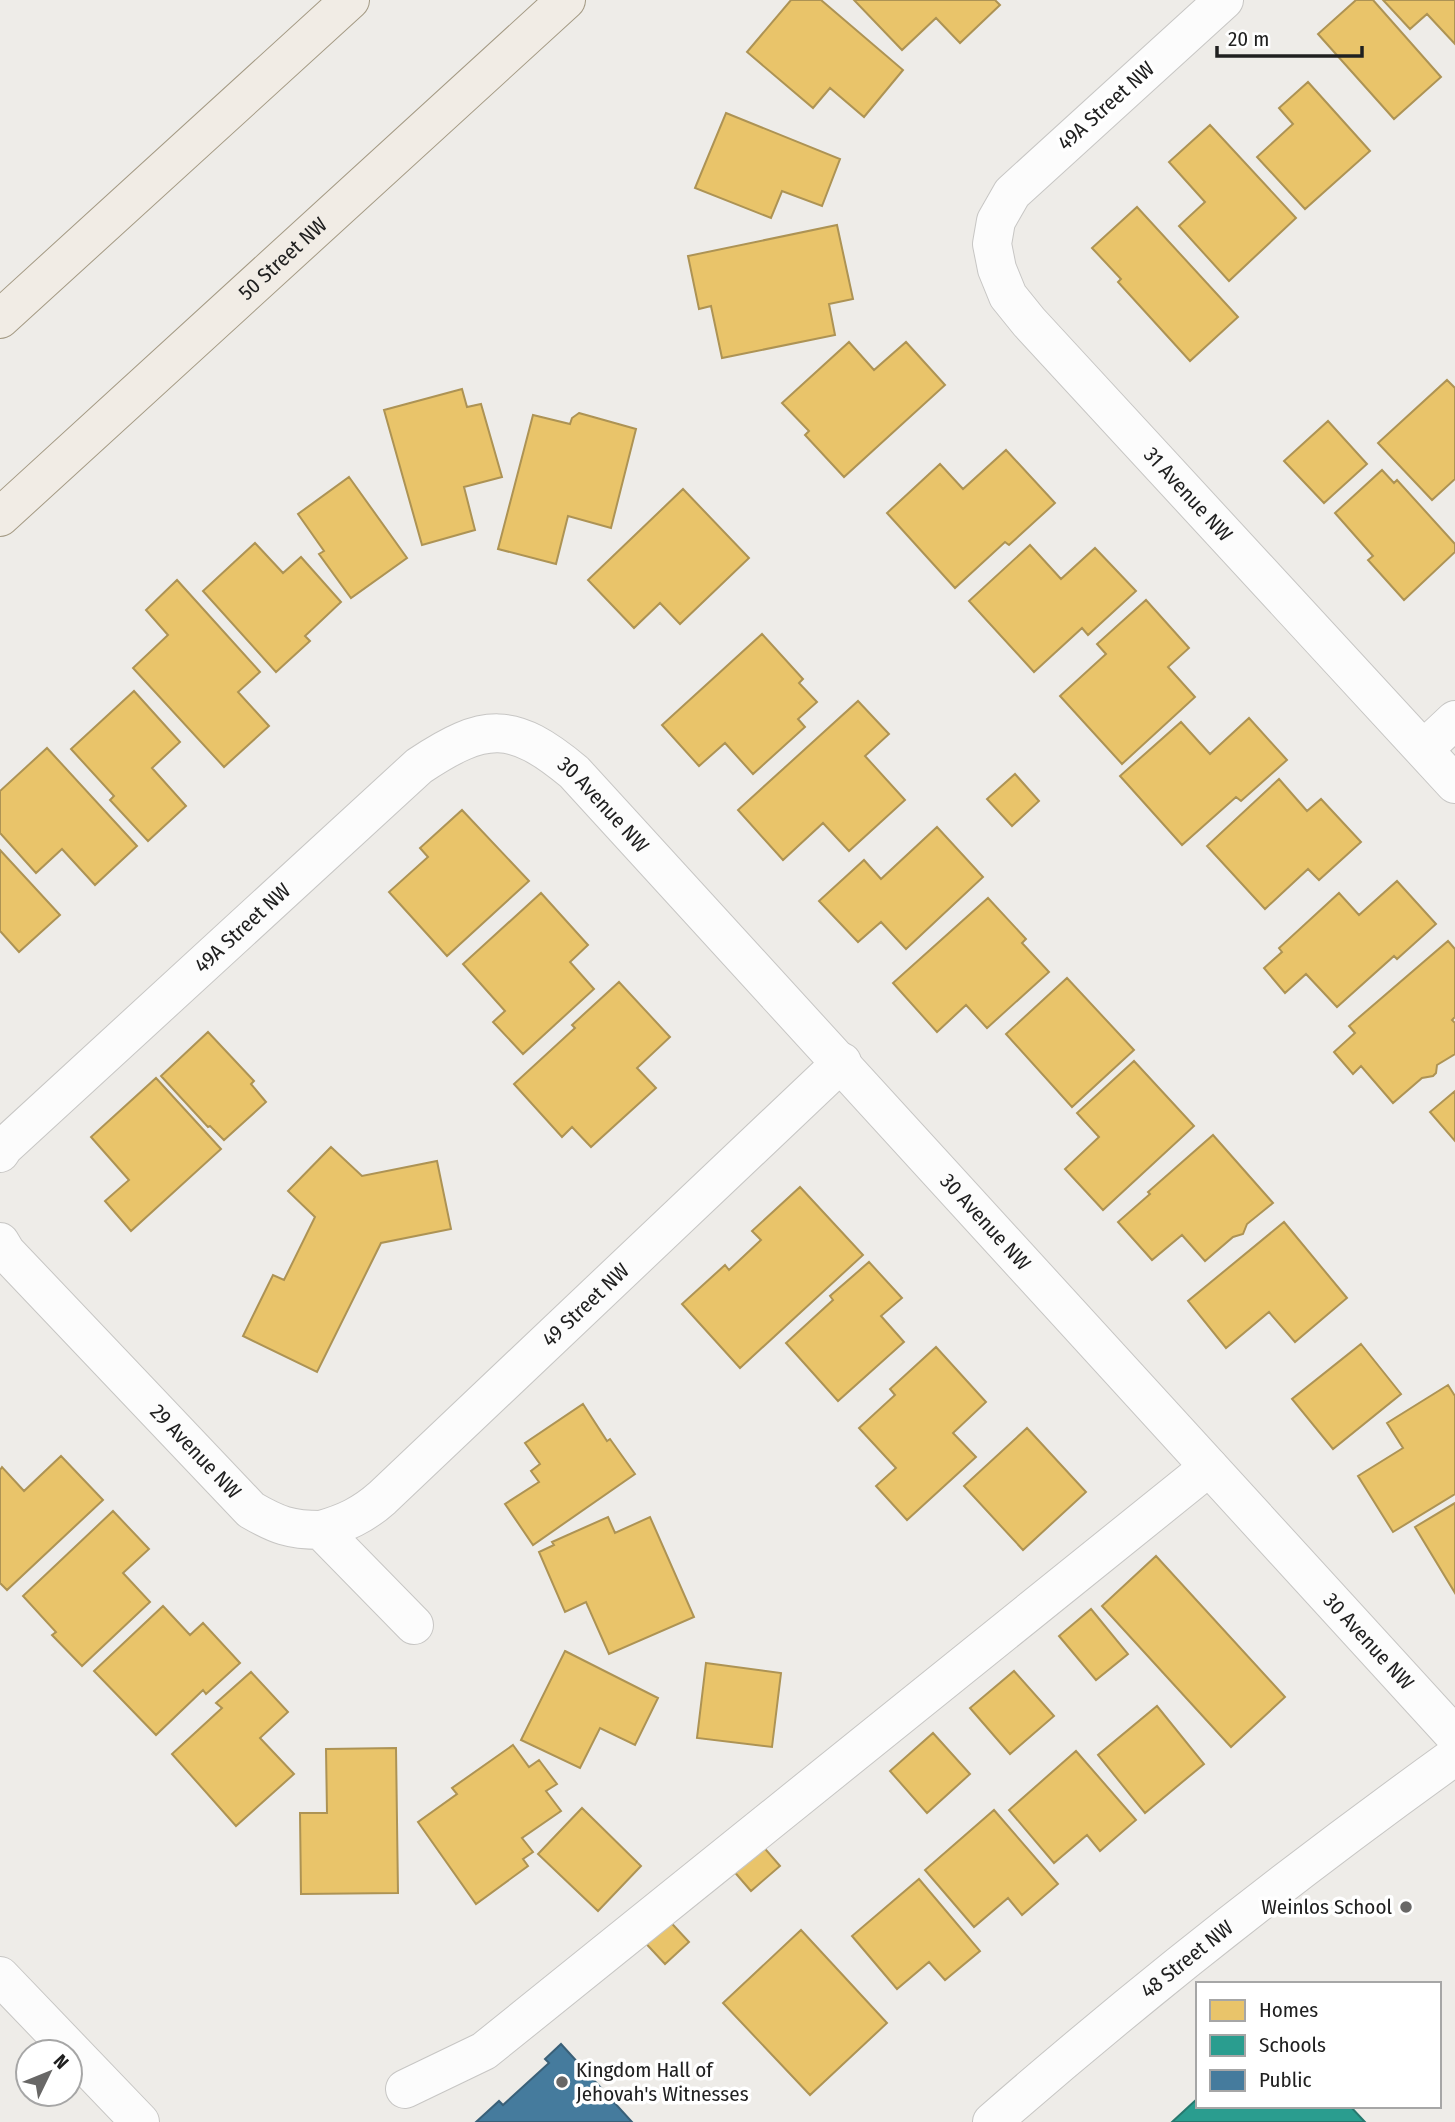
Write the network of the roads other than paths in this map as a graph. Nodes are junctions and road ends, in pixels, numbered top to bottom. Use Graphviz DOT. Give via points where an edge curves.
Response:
graph roads {
  1 [pos="350,0"];
  2 [pos="566,0"];
  3 [pos="1224,0"];
  4 [pos="996,220"];
  5 [pos="0,319"];
  6 [pos="0,517"];
  7 [pos="1455,720"];
  8 [pos="502,733"];
  9 [pos="1424,749"];
  10 [pos="1455,784"];
  11 [pos="842,1062"];
  12 [pos="0,1153"];
  13 [pos="0,1242"];
  14 [pos="1209,1467"];
  15 [pos="321,1530"];
  16 [pos="414,1625"];
  17 [pos="1455,1735"];
  18 [pos="1455,1756"];
  19 [pos="0,1976"];
  20 [pos="405,2089"];
  21 [pos="139,2122"];
  22 [pos="992,2122"];
  1 -- 5 [label="main road"];
  2 -- 6 [label="main road, 50 Street NW"];
  3 -- 4 [label="street, 49A Street NW" via="1027,177"];
  4 -- 9 [label="street, 31 Avenue NW" via="992,244 1008,296"];
  7 -- 9 [label="street"];
  8 -- 11 [label="street, 30 Avenue NW" via="530,740 575,772"];
  8 -- 12 [label="street, 49A Street NW" via="473,736 419,766"];
  9 -- 10 [label="street, 31 Avenue NW"];
  11 -- 14 [label="street, 30 Avenue NW"];
  11 -- 15 [label="street, 49 Street NW" via="382,1498 347,1523"];
  13 -- 15 [label="street, 29 Avenue NW" via="251,1510 277,1526"];
  14 -- 17 [label="street, 30 Avenue NW"];
  14 -- 20 [label="street" via="484,2051"];
  15 -- 16 [label="street"];
  18 -- 22 [label="street, 48 Street NW" via="1242,1914"];
  19 -- 21 [label="street"];
}
